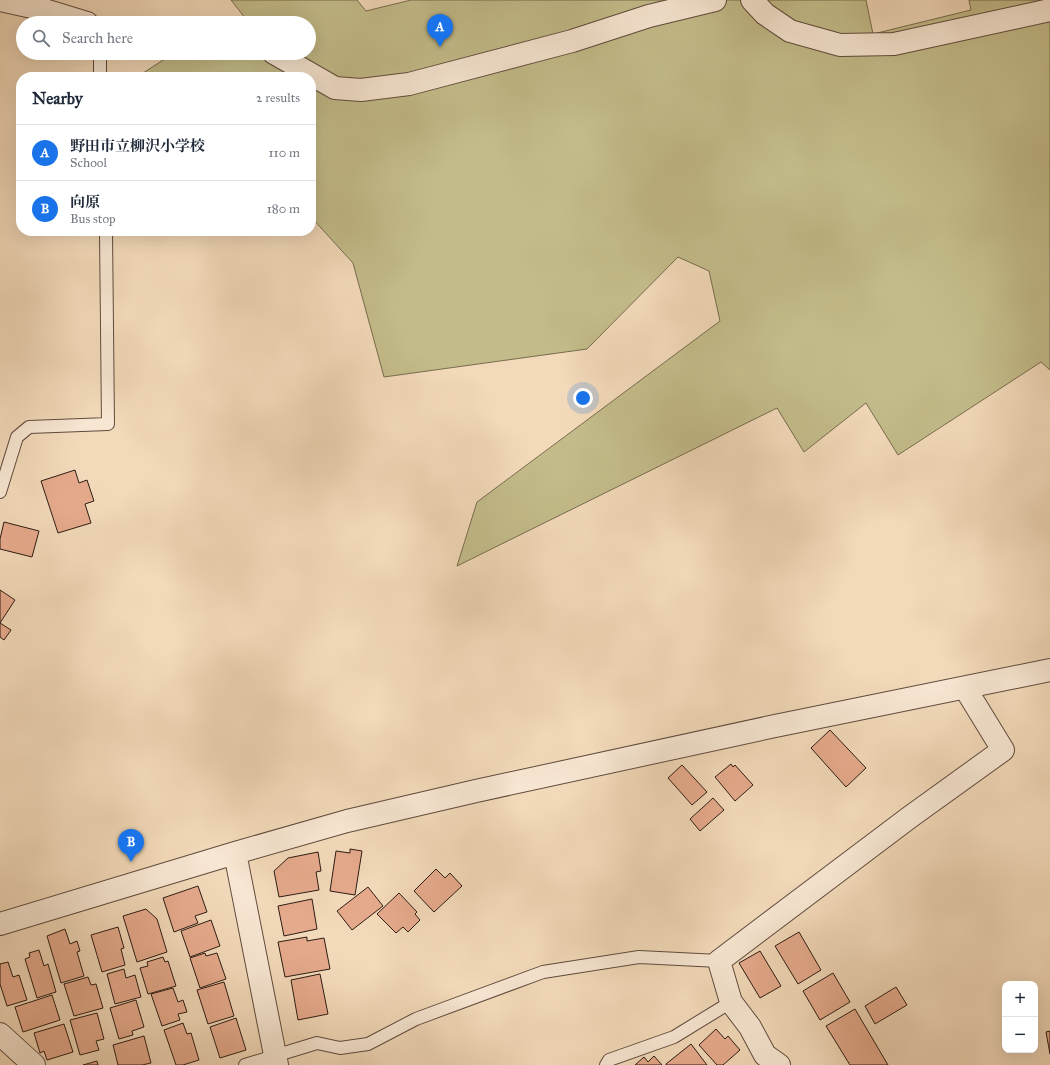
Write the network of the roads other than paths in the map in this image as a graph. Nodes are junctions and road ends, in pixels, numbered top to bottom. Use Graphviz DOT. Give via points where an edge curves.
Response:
graph roads {
  1 [pos="0,0"];
  2 [pos="716,0"];
  3 [pos="752,0"];
  4 [pos="1050,10"];
  5 [pos="64,16"];
  6 [pos="100,60"];
  7 [pos="286,60"];
  8 [pos="100,72"];
  9 [pos="307,72"];
  10 [pos="316,77"];
  11 [pos="106,236"];
  12 [pos="0,492"];
  13 [pos="1050,670"];
  14 [pos="965,688"];
  15 [pos="235,853"];
  16 [pos="0,924"];
  17 [pos="719,961"];
  18 [pos="731,1002"];
  19 [pos="0,1034"];
  20 [pos="276,1060"];
  21 [pos="766,1062"];
  22 [pos="34,1065"];
  23 [pos="245,1065"];
  24 [pos="606,1065"];
  1 -- 5 [label="street"];
  2 -- 10 [label="street" via="649,16 572,41 409,84 361,90 335,88"];
  3 -- 4 [label="street" via="765,14 790,32 840,45 894,44"];
  6 -- 8 [label="lane"];
  7 -- 9 [label="street"];
  11 -- 12 [label="lane" via="108,424 29,427 16,437"];
  13 -- 14 [label="street"];
  14 -- 15 [label="street" via="476,791 346,821"];
  14 -- 17 [label="street" via="1003,750"];
  15 -- 16 [label="street"];
  15 -- 20 [label="street"];
  17 -- 18 [label="street"];
  17 -- 20 [label="lane" via="639,957 544,972 416,1018 368,1044 340,1048 317,1043"];
  18 -- 21 [label="street" via="750,1027"];
  18 -- 24 [label="lane" via="674,1037 609,1060"];
  19 -- 22 [label="street"];
  20 -- 23 [label="lane"];
}
